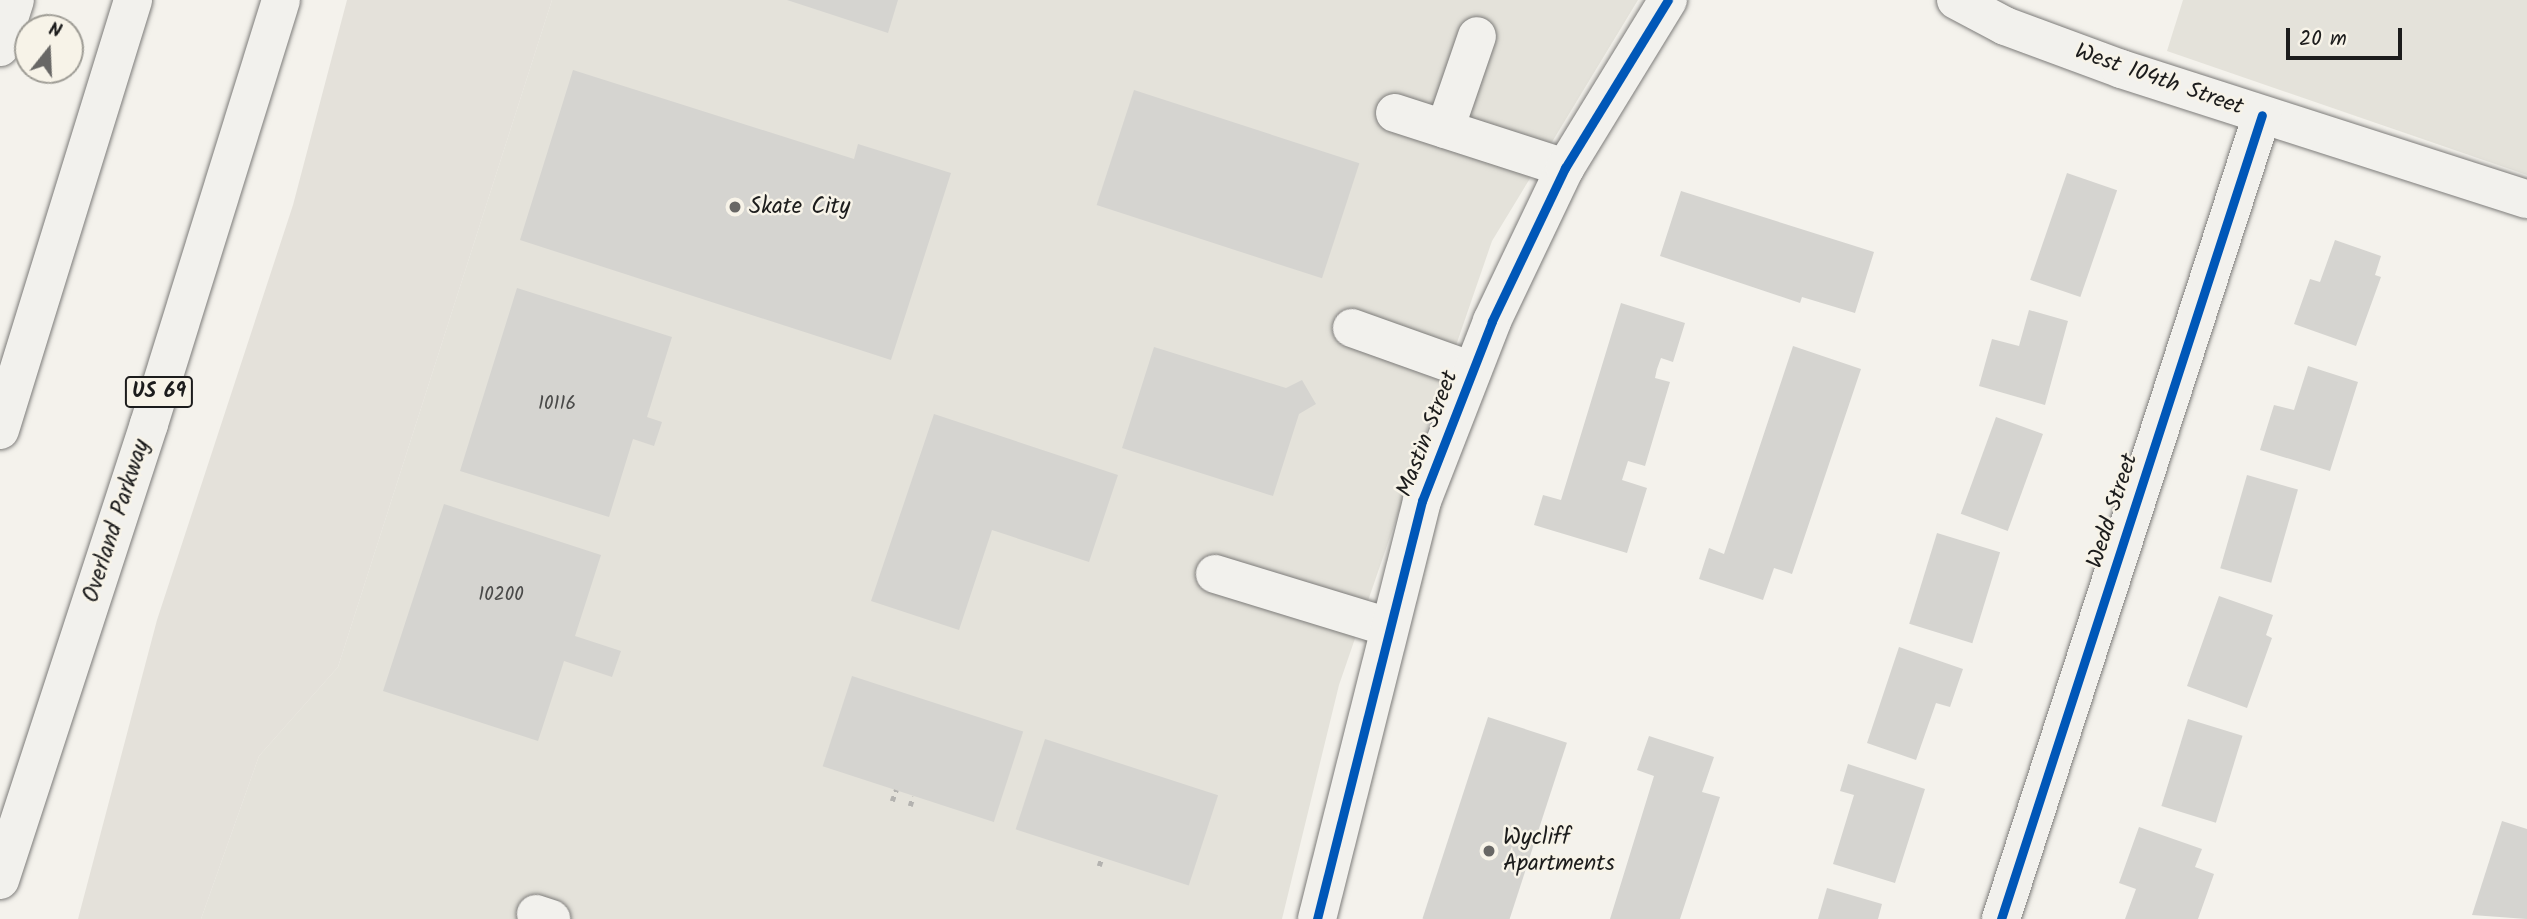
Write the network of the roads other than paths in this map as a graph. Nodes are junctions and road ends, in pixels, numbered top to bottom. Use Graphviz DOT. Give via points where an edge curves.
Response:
graph roads {
  1 [pos="15,0"];
  2 [pos="133,0"];
  3 [pos="281,0"];
  4 [pos="1668,0"];
  5 [pos="1956,0"];
  6 [pos="1477,36"];
  7 [pos="0,47"];
  8 [pos="1395,113"];
  9 [pos="2262,115"];
  10 [pos="1445,129"];
  11 [pos="1565,168"];
  12 [pos="2527,199"];
  13 [pos="1352,328"];
  14 [pos="1472,370"];
  15 [pos="0,430"];
  16 [pos="1215,574"];
  17 [pos="1388,627"];
  18 [pos="0,880"];
  19 [pos="1317,919"];
  20 [pos="2001,919"];
  1 -- 7 [label="main road"];
  2 -- 15 [label="main road"];
  3 -- 18 [label="main road, Overland Parkway / US 69"];
  4 -- 11 [label="main road, Mastin Street"];
  5 -- 9 [label="main road, West 104th Street" via="2005,26"];
  6 -- 10 [label="main road"];
  8 -- 10 [label="main road"];
  9 -- 12 [label="main road, West 104th Street"];
  9 -- 20 [label="main road, Wedd Street"];
  10 -- 11 [label="main road"];
  11 -- 14 [label="main road, Mastin Street"];
  13 -- 14 [label="main road"];
  14 -- 17 [label="main road, Mastin Street" via="1422,501"];
  16 -- 17 [label="main road"];
  17 -- 19 [label="main road, Mastin Street"];
}
